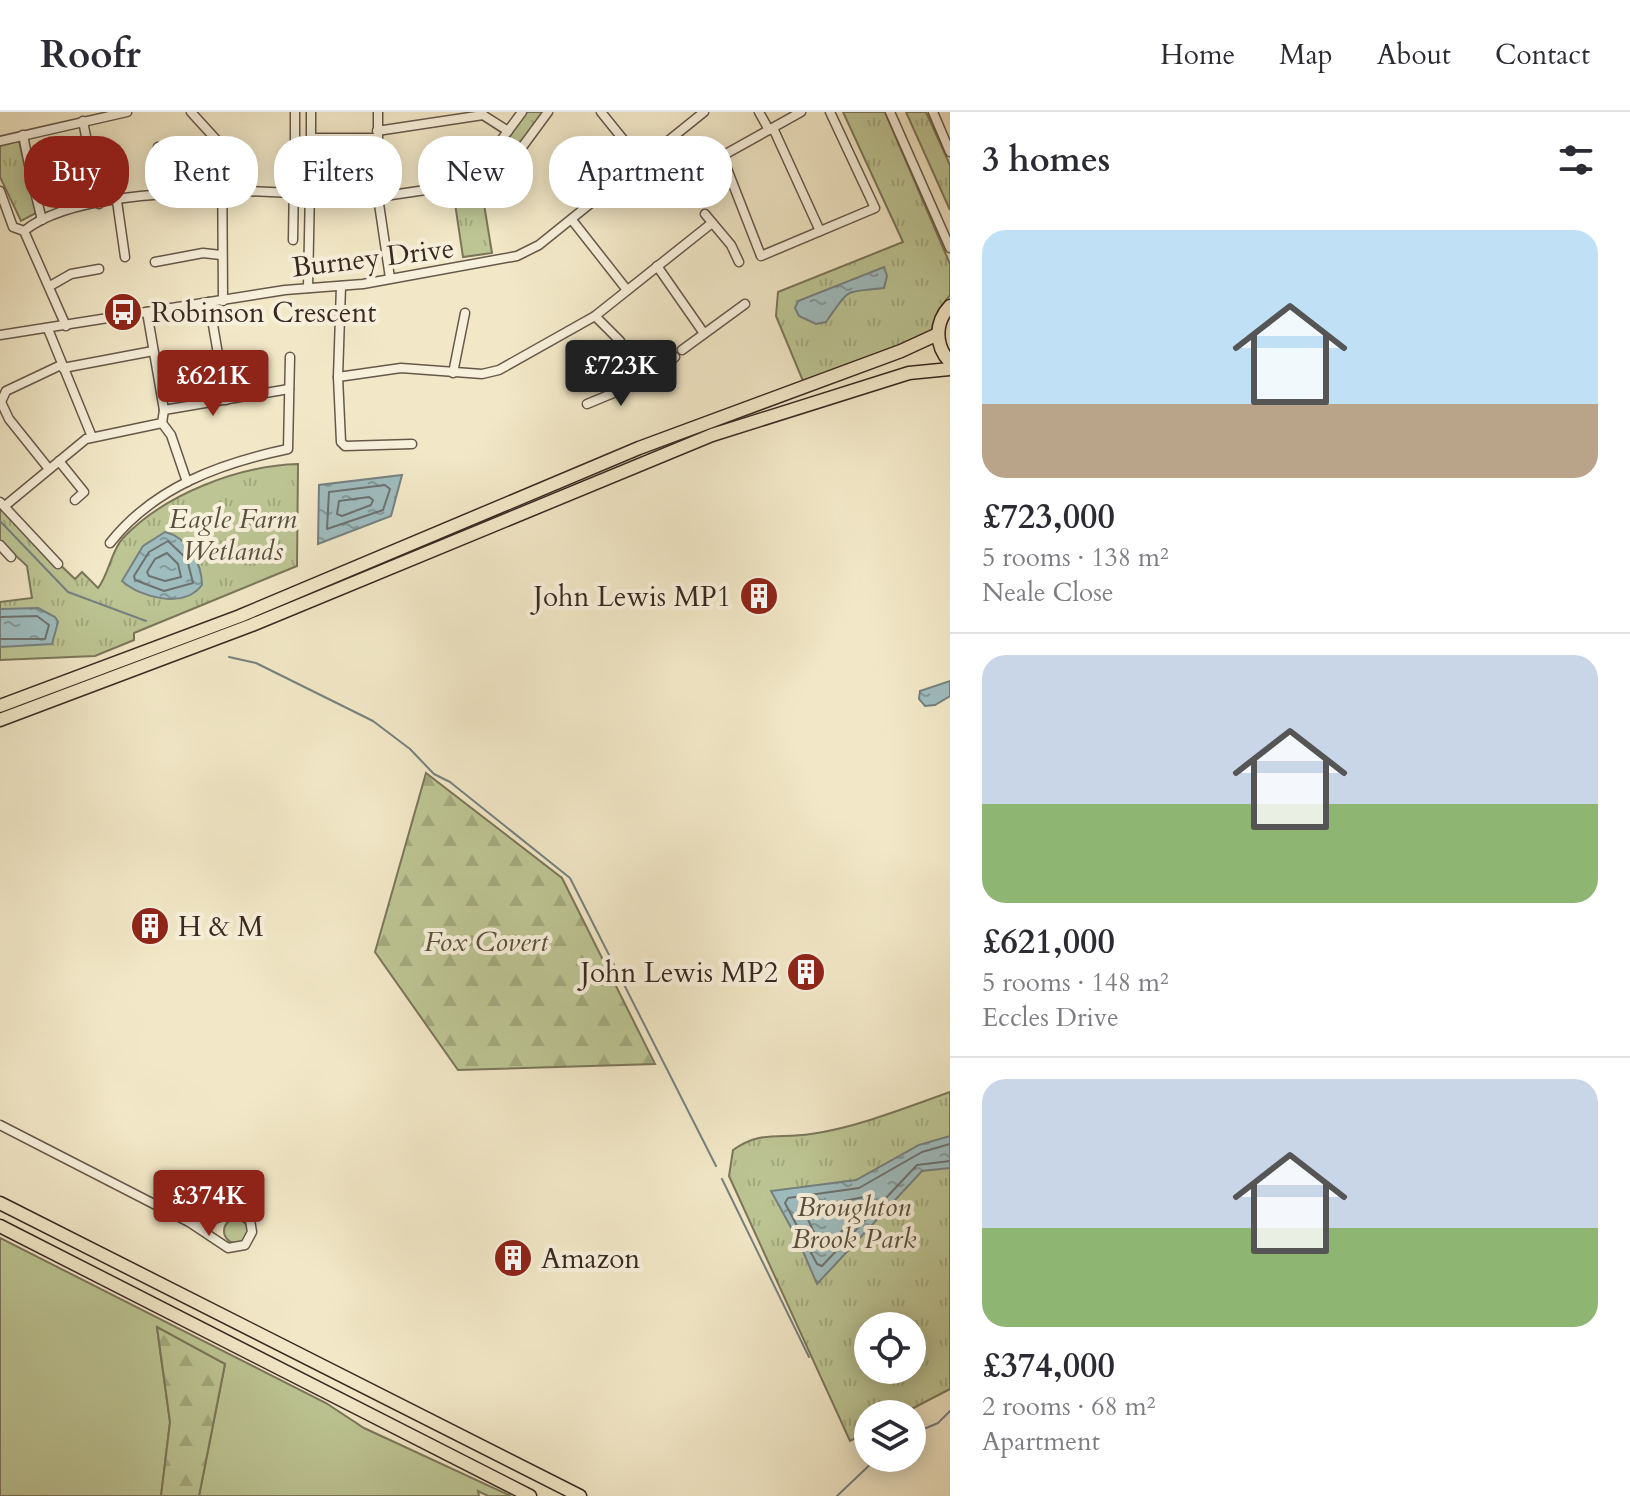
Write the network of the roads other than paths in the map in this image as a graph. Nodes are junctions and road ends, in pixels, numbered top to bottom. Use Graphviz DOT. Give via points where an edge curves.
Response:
graph roads {
  1 [pos="127,112"];
  2 [pos="191,112"];
  3 [pos="295,112"];
  4 [pos="311,112"];
  5 [pos="378,112"];
  6 [pos="522,112"];
  7 [pos="548,112"];
  8 [pos="601,112"];
  9 [pos="704,112"];
  10 [pos="759,112"];
  11 [pos="801,112"];
  12 [pos="830,112"];
  13 [pos="890,112"];
  14 [pos="933,112"];
  15 [pos="95,115"];
  16 [pos="83,121"];
  17 [pos="771,129"];
  18 [pos="508,131"];
  19 [pos="377,134"];
  20 [pos="23,135"];
  21 [pos="86,136"];
  22 [pos="213,136"];
  23 [pos="295,136"];
  24 [pos="311,136"];
  25 [pos="344,136"];
  26 [pos="504,136"];
  27 [pos="530,136"];
  28 [pos="620,136"];
  29 [pos="676,136"];
  30 [pos="24,140"];
  31 [pos="0,141"];
  32 [pos="949,146"];
  33 [pos="0,191"];
  34 [pos="39,208"];
  35 [pos="85,208"];
  36 [pos="118,208"];
  37 [pos="223,208"];
  38 [pos="293,208"];
  39 [pos="310,208"];
  40 [pos="380,208"];
  41 [pos="587,208"];
  42 [pos="705,214"];
  43 [pos="42,220"];
  44 [pos="572,220"];
  45 [pos="712,223"];
  46 [pos="24,231"];
  47 [pos="820,231"];
  48 [pos="293,240"];
  49 [pos="950,248"];
  50 [pos="221,255"];
  51 [pos="125,257"];
  52 [pos="155,262"];
  53 [pos="739,262"];
  54 [pos="657,266"];
  55 [pos="99,269"];
  56 [pos="390,278"];
  57 [pos="50,286"];
  58 [pos="341,286"];
  59 [pos="308,288"];
  60 [pos="627,290"];
  61 [pos="223,301"];
  62 [pos="209,302"];
  63 [pos="745,304"];
  64 [pos="950,306"];
  65 [pos="147,312"];
  66 [pos="465,313"];
  67 [pos="595,316"];
  68 [pos="66,326"];
  69 [pos="48,329"];
  70 [pos="703,332"];
  71 [pos="0,335"];
  72 [pos="934,336"];
  73 [pos="682,350"];
  74 [pos="153,351"];
  75 [pos="290,357"];
  76 [pos="675,357"];
  77 [pos="62,366"];
  78 [pos="947,367"];
  79 [pos="453,373"];
  80 [pos="338,377"];
  81 [pos="640,382"];
  82 [pos="289,389"];
  83 [pos="226,400"];
  84 [pos="587,404"];
  85 [pos="164,410"];
  86 [pos="9,419"];
  87 [pos="162,423"];
  88 [pos="0,424"];
  89 [pos="92,437"];
  90 [pos="412,444"];
  91 [pos="59,461"];
  92 [pos="49,469"];
  93 [pos="187,482"];
  94 [pos="75,500"];
  95 [pos="3,504"];
  96 [pos="110,543"];
  97 [pos="0,545"];
  98 [pos="11,557"];
  99 [pos="58,564"];
  100 [pos="0,706"];
  101 [pos="0,720"];
  102 [pos="0,1125"];
  103 [pos="0,1203"];
  104 [pos="222,1217"];
  105 [pos="189,1222"];
  106 [pos="0,1226"];
  107 [pos="218,1240"];
  108 [pos="530,1496"];
  109 [pos="580,1496"];
  1 -- 15 [label="street"];
  2 -- 22 [label="street"];
  3 -- 23 [label="street"];
  4 -- 24 [label="street"];
  5 -- 19 [label="street"];
  6 -- 18 [label="street"];
  7 -- 27 [label="street"];
  8 -- 28 [label="street"];
  9 -- 29 [label="street, Burney Drive"];
  10 -- 17 [label="street"];
  11 -- 17 [label="street"];
  12 -- 47 [label="street" via="875,208"];
  13 -- 49 [label="street"];
  14 -- 32 [label="street"];
  15 -- 16 [label="street"];
  16 -- 20 [label="street"];
  16 -- 21 [label="street"];
  17 -- 47 [label="street"];
  17 -- 47 [label="street" via="722,156 761,256"];
  18 -- 19 [label="street" via="483,115"];
  18 -- 26 [label="street"];
  19 -- 25 [label="street"];
  20 -- 30 [label="street"];
  20 -- 31 [label="street"];
  33 -- 46 [label="street" via="13,227"];
  34 -- 43 [label="street"];
  35 -- 43 [label="street"];
  36 -- 51 [label="street"];
  37 -- 50 [label="street"];
  38 -- 48 [label="street"];
  39 -- 59 [label="street"];
  40 -- 56 [label="street"];
  41 -- 44 [label="street, Burney Drive"];
  42 -- 45 [label="street"];
  43 -- 46 [label="street"];
  44 -- 56 [label="street, Burney Drive" via="517,256"];
  44 -- 60 [label="street"];
  45 -- 53 [label="street"];
  45 -- 54 [label="street"];
  46 -- 57 [label="street"];
  50 -- 52 [label="street"];
  50 -- 61 [label="street"];
  54 -- 60 [label="street"];
  54 -- 70 [label="street"];
  55 -- 57 [label="street" via="71,274"];
  56 -- 58 [label="street, Burney Drive"];
  57 -- 68 [label="street"];
  58 -- 59 [label="street, Burney Drive"];
  58 -- 80 [label="street"];
  59 -- 61 [label="street, Burney Drive"];
  60 -- 67 [label="street"];
  61 -- 62 [label="street, Burney Drive"];
  62 -- 65 [label="street, Burney Drive"];
  62 -- 83 [label="street"];
  63 -- 70 [label="street"];
  64 -- 72 [label="highway"];
  65 -- 68 [label="street, Burney Drive"];
  65 -- 74 [label="street"];
  66 -- 79 [label="street"];
  67 -- 79 [label="street" via="499,370"];
  67 -- 81 [label="street" via="620,341"];
  68 -- 69 [label="street, Burney Drive"];
  69 -- 71 [label="street, Burney Drive"];
  69 -- 77 [label="street"];
  70 -- 73 [label="street"];
  72 -- 78 [label="highway"];
  72 -- 100 [label="highway" via="639,448 240,616"];
  74 -- 77 [label="street"];
  74 -- 85 [label="street"];
  75 -- 82 [label="street"];
  76 -- 81 [label="street"];
  77 -- 86 [label="street" via="6,391 1,402"];
  77 -- 89 [label="street"];
  78 -- 101 [label="highway" via="909,373 712,435 239,630"];
  79 -- 80 [label="street" via="401,368"];
  80 -- 90 [label="street" via="345,446"];
  81 -- 84 [label="street"];
  82 -- 83 [label="street"];
  82 -- 93 [label="street" via="288,449 219,466"];
  83 -- 85 [label="street"];
  85 -- 87 [label="street"];
  86 -- 88 [label="street"];
  86 -- 92 [label="street"];
  87 -- 89 [label="street"];
  87 -- 93 [label="street"];
  89 -- 91 [label="street"];
  91 -- 92 [label="street"];
  91 -- 94 [label="street" via="84,492"];
  92 -- 95 [label="street"];
  93 -- 96 [label="street" via="143,509"];
  95 -- 99 [label="street"];
  97 -- 98 [label="street"];
  102 -- 105 [label="street"];
  103 -- 109 [label="highway"];
  104 -- 105 [label="street"];
  104 -- 107 [label="street" via="216,1227"];
  104 -- 107 [label="street" via="241,1213 250,1220 252,1232 238,1248"];
  105 -- 107 [label="street"];
  106 -- 108 [label="highway"];
}
